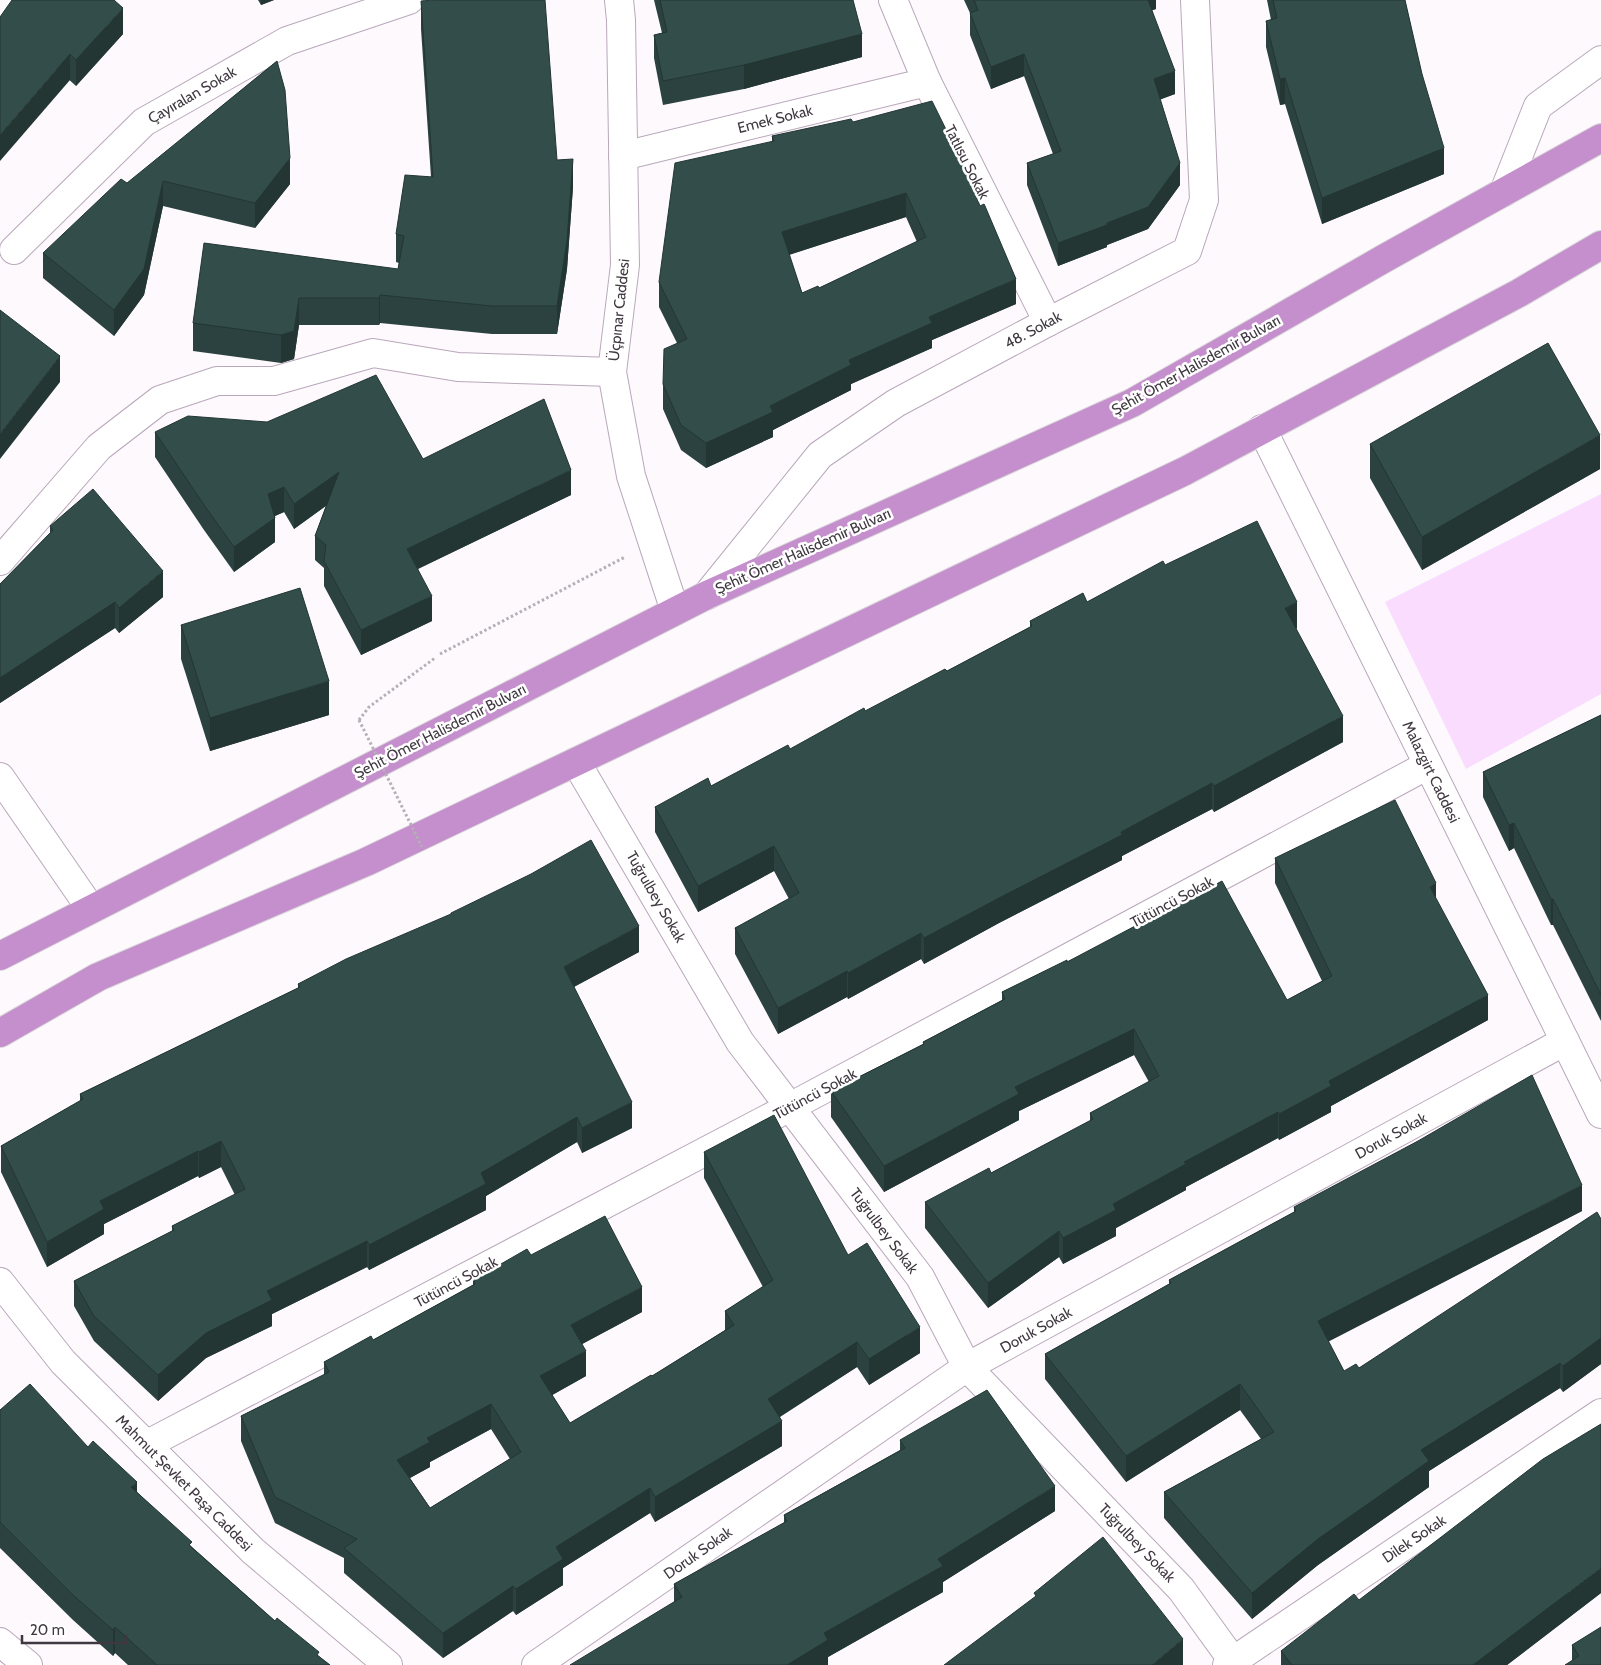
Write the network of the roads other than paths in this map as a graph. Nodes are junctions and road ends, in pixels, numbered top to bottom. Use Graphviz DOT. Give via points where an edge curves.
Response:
graph roads {
  1 [pos="406,0"];
  2 [pos="619,0"];
  3 [pos="892,0"];
  4 [pos="1195,0"];
  5 [pos="1601,60"];
  6 [pos="927,82"];
  7 [pos="1601,138"];
  8 [pos="623,156"];
  9 [pos="1504,192"];
  10 [pos="1601,245"];
  11 [pos="14,250"];
  12 [pos="1048,322"];
  13 [pos="612,372"];
  14 [pos="1262,429"];
  15 [pos="0,560"];
  16 [pos="707,595"];
  17 [pos="675,611"];
  18 [pos="576,762"];
  19 [pos="1428,765"];
  20 [pos="0,777"];
  21 [pos="91,909"];
  22 [pos="0,956"];
  23 [pos="0,1033"];
  24 [pos="1565,1041"];
  25 [pos="790,1107"];
  26 [pos="1601,1114"];
  27 [pos="0,1282"];
  28 [pos="967,1367"];
  29 [pos="1601,1413"];
  30 [pos="146,1445"];
  31 [pos="0,1642"];
  32 [pos="1232,1664"];
  33 [pos="28,1665"];
  34 [pos="388,1665"];
  35 [pos="536,1665"];
  1 -- 11 [label="street, Çayıralan Sokak" via="286,41 144,122"];
  2 -- 8 [label="street, Üçpınar Caddesi"];
  3 -- 6 [label="street, Tatlısu Sokak"];
  4 -- 12 [label="street, 48. Sokak" via="1204,200 1187,251"];
  5 -- 9 [label="street" via="1538,106"];
  6 -- 8 [label="street, Emek Sokak"];
  6 -- 12 [label="street, Tatlısu Sokak"];
  7 -- 9 [label="highway, Şehit Ömer Halisdemir Bulvarı"];
  8 -- 13 [label="street, Üçpınar Caddesi" via="625,264"];
  9 -- 16 [label="highway, Şehit Ömer Halisdemir Bulvarı" via="1132,403"];
  10 -- 14 [label="highway" via="1518,293"];
  12 -- 16 [label="street, 48. Sokak" via="896,403 820,455"];
  13 -- 15 [label="street" via="458,367 373,353 274,381 217,381 160,400 98,447"];
  13 -- 17 [label="street, Üçpınar Caddesi" via="631,476"];
  14 -- 18 [label="highway" via="1185,471"];
  14 -- 19 [label="street, Malazgirt Caddesi"];
  16 -- 17 [label="highway, Şehit Ömer Halisdemir Bulvarı"];
  17 -- 21 [label="highway, Şehit Ömer Halisdemir Bulvarı"];
  18 -- 23 [label="highway" via="366,862 98,977"];
  18 -- 25 [label="street, Tuğrulbey Sokak" via="740,1042"];
  19 -- 24 [label="street, Malazgirt Caddesi"];
  19 -- 25 [label="street, Tütüncü Sokak"];
  20 -- 21 [label="street"];
  21 -- 22 [label="highway, Şehit Ömer Halisdemir Bulvarı"];
  24 -- 26 [label="street, Malazgirt Caddesi"];
  24 -- 28 [label="street, Doruk Sokak"];
  25 -- 28 [label="street, Tuğrulbey Sokak" via="920,1277"];
  25 -- 30 [label="street, Tütüncü Sokak"];
  27 -- 30 [label="street, Mahmut Şevket Paşa Caddesi" via="63,1362"];
  28 -- 32 [label="street, Tuğrulbey Sokak" via="1180,1589"];
  28 -- 35 [label="street, Doruk Sokak"];
  29 -- 32 [label="street, Dilek Sokak"];
  30 -- 34 [label="street, Mahmut Şevket Paşa Caddesi" via="253,1551"];
  31 -- 33 [label="street"];
}
